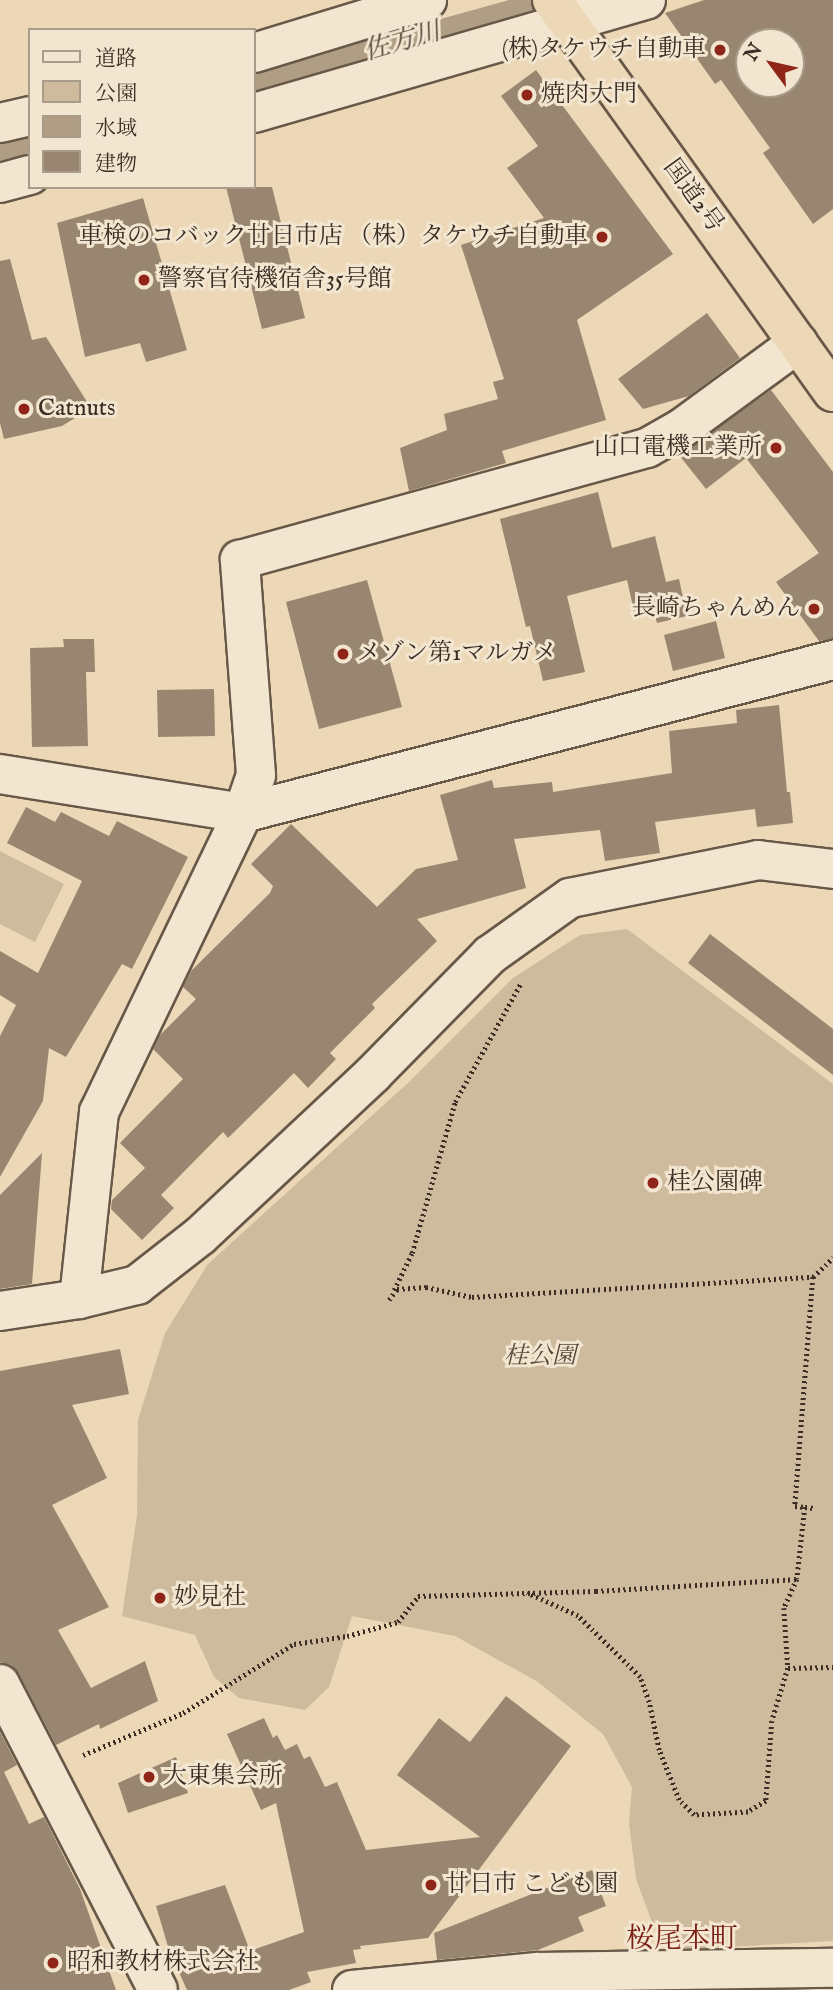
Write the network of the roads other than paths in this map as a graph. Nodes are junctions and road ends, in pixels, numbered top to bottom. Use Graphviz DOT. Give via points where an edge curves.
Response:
graph roads {
  1 [pos="427,0"];
  2 [pos="646,0"];
  3 [pos="561,12"];
  4 [pos="256,52"];
  5 [pos="256,112"];
  6 [pos="28,116"];
  7 [pos="0,123"];
  8 [pos="28,176"];
  9 [pos="0,183"];
  10 [pos="798,343"];
  11 [pos="833,391"];
  12 [pos="833,660"];
  13 [pos="0,774"];
  14 [pos="243,813"];
  15 [pos="833,869"];
  16 [pos="79,1298"];
  17 [pos="0,1311"];
  18 [pos="0,1685"];
  19 [pos="833,1968"];
  20 [pos="730,1980"];
  21 [pos="158,1990"];
  22 [pos="352,1990"];
  1 -- 4 [label="street"];
  2 -- 3 [label="street"];
  3 -- 5 [label="street"];
  3 -- 10 [label="highway, 国道2号"];
  6 -- 7 [label="street"];
  8 -- 9 [label="street"];
  10 -- 11 [label="highway, 国道2号"];
  10 -- 14 [label="street" via="682,428 647,448 240,560 256,775"];
  12 -- 14 [label="street"];
  13 -- 14 [label="street"];
  14 -- 16 [label="street" via="99,1112"];
  15 -- 16 [label="street" via="758,860 570,898 490,955 373,1074 200,1236 137,1285"];
  16 -- 17 [label="street"];
  18 -- 21 [label="street"];
  19 -- 20 [label="street"];
  20 -- 22 [label="street" via="537,1972"];
}
